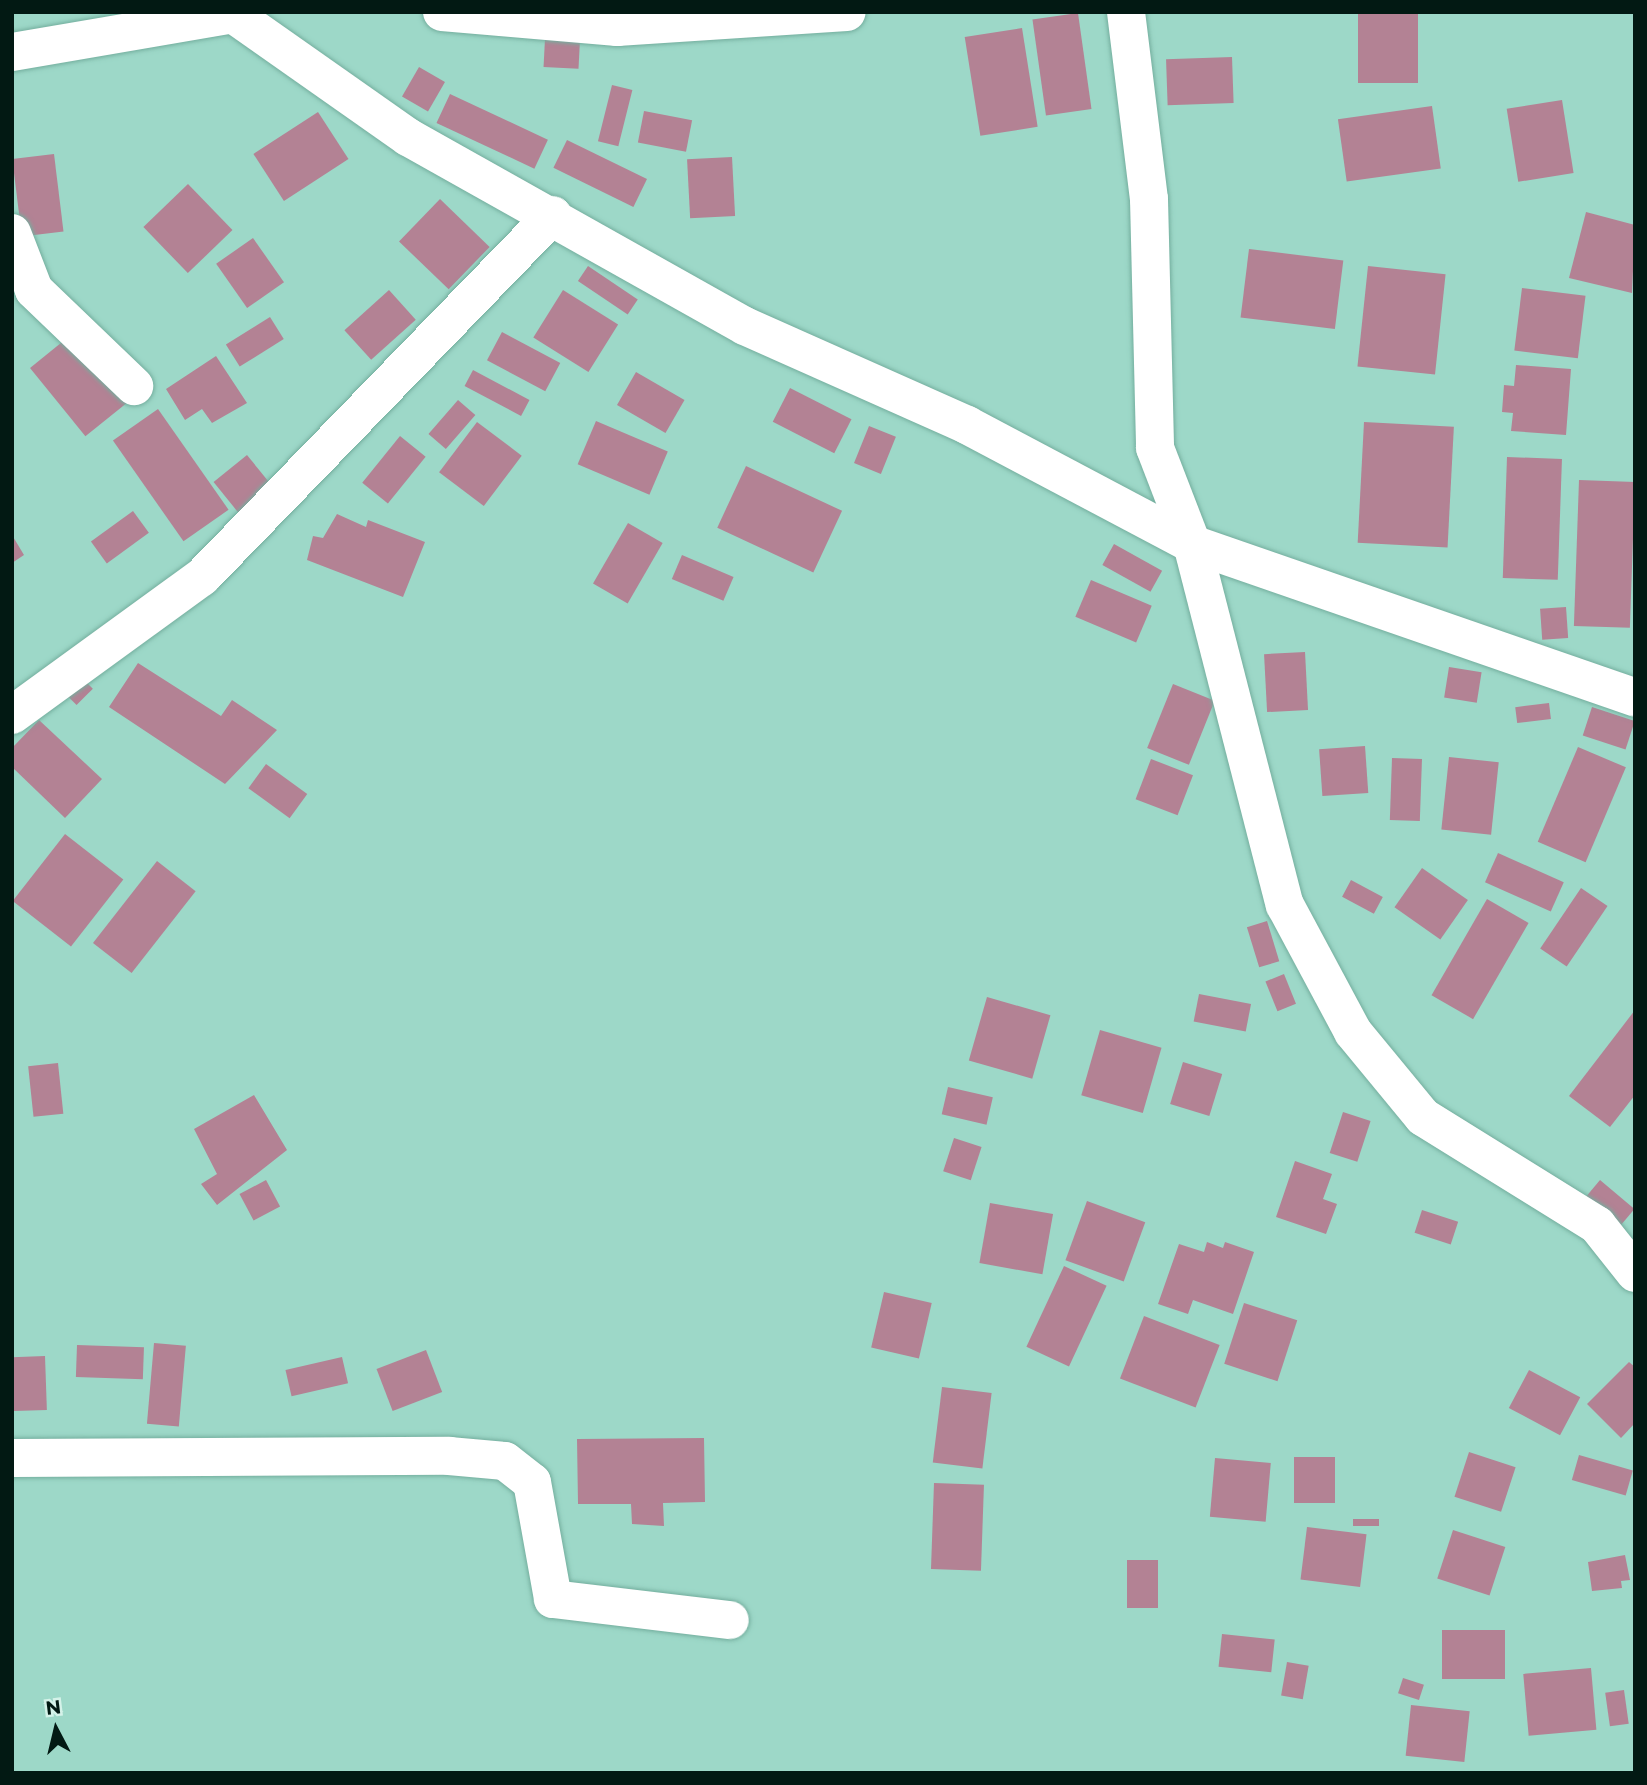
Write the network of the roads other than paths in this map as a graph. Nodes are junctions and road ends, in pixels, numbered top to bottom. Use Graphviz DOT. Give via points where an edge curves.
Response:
graph roads {
  1 [pos="442,12"];
  2 [pos="848,12"];
  3 [pos="1126,12"];
  4 [pos="236,13"];
  5 [pos="12,52"];
  6 [pos="553,215"];
  7 [pos="12,233"];
  8 [pos="134,386"];
  9 [pos="1192,544"];
  10 [pos="1635,697"];
  11 [pos="21,704"];
  12 [pos="1635,1273"];
  13 [pos="12,1458"];
  14 [pos="730,1620"];
  1 -- 2 [label="street" via="618,27"];
  3 -- 9 [label="street" via="1149,199 1155,448"];
  4 -- 5 [label="street"];
  4 -- 6 [label="street" via="408,137"];
  6 -- 9 [label="street" via="745,326 967,425"];
  6 -- 11 [label="street" via="202,577"];
  7 -- 8 [label="street" via="34,290"];
  9 -- 10 [label="street"];
  9 -- 12 [label="street" via="1285,905 1353,1032 1423,1118 1597,1226"];
  13 -- 14 [label="street" via="449,1456 505,1461 532,1482 553,1599"];
}
